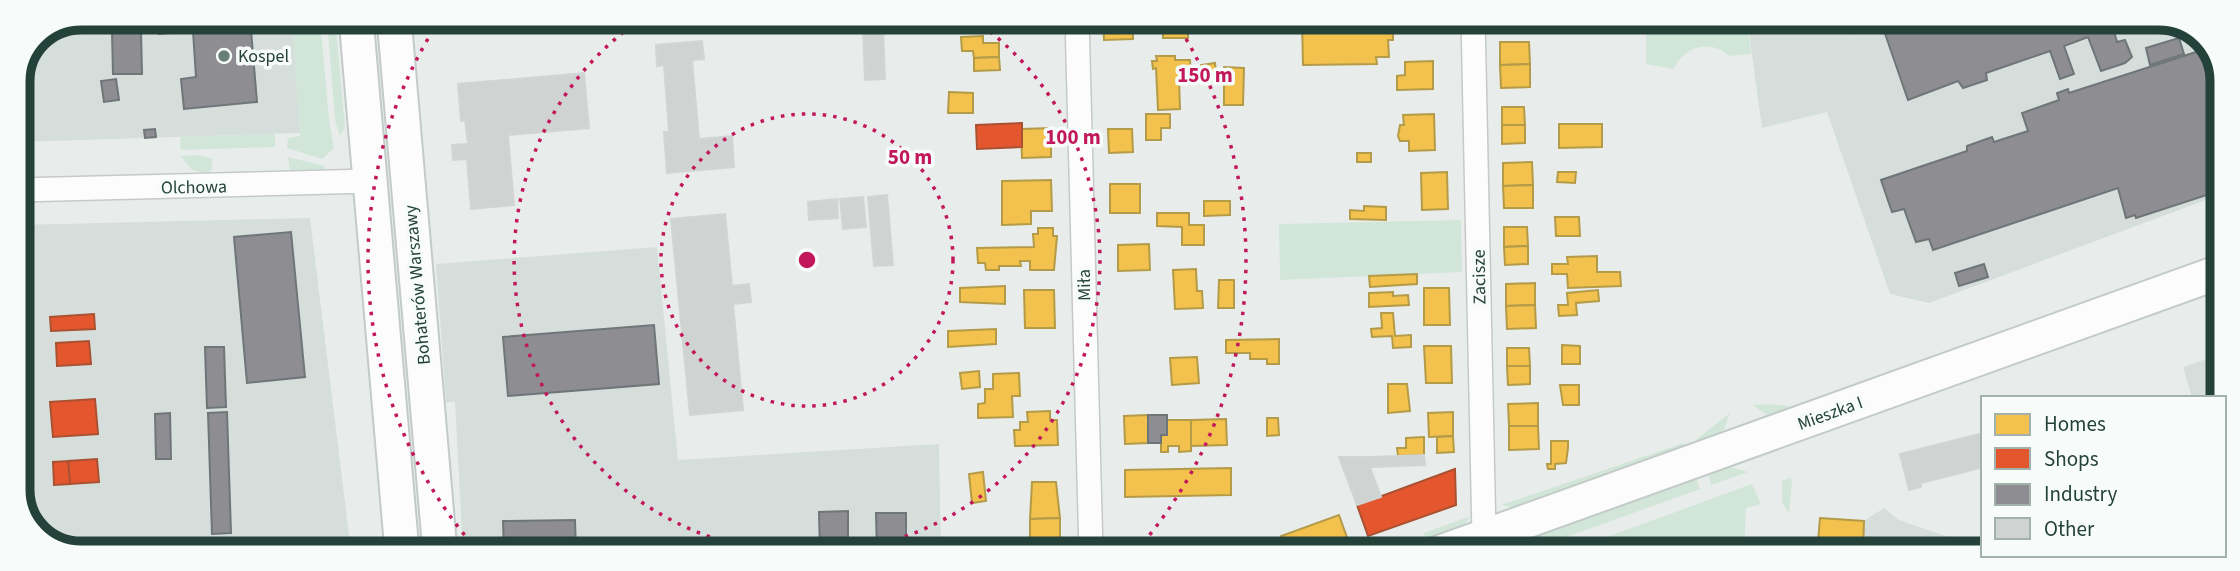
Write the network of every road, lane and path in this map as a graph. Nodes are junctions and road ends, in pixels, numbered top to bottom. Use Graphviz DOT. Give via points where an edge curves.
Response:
graph roads {
  1 [pos="357,30"];
  2 [pos="395,30"];
  3 [pos="1077,30"];
  4 [pos="1473,30"];
  5 [pos="370,181"];
  6 [pos="30,190"];
  7 [pos="2210,275"];
  8 [pos="1484,536"];
  9 [pos="401,541"];
  10 [pos="439,541"];
  11 [pos="1091,541"];
  12 [pos="1470,541"];
  1 -- 5 [label="street"];
  2 -- 10 [label="street, Bohaterów Warszawy"];
  3 -- 11 [label="street, Miła"];
  4 -- 8 [label="street, Zacisze"];
  5 -- 6 [label="street, Olchowa"];
  5 -- 9 [label="street"];
  7 -- 8 [label="street, Mieszka I"];
  8 -- 12 [label="street, Mieszka I"];
}
